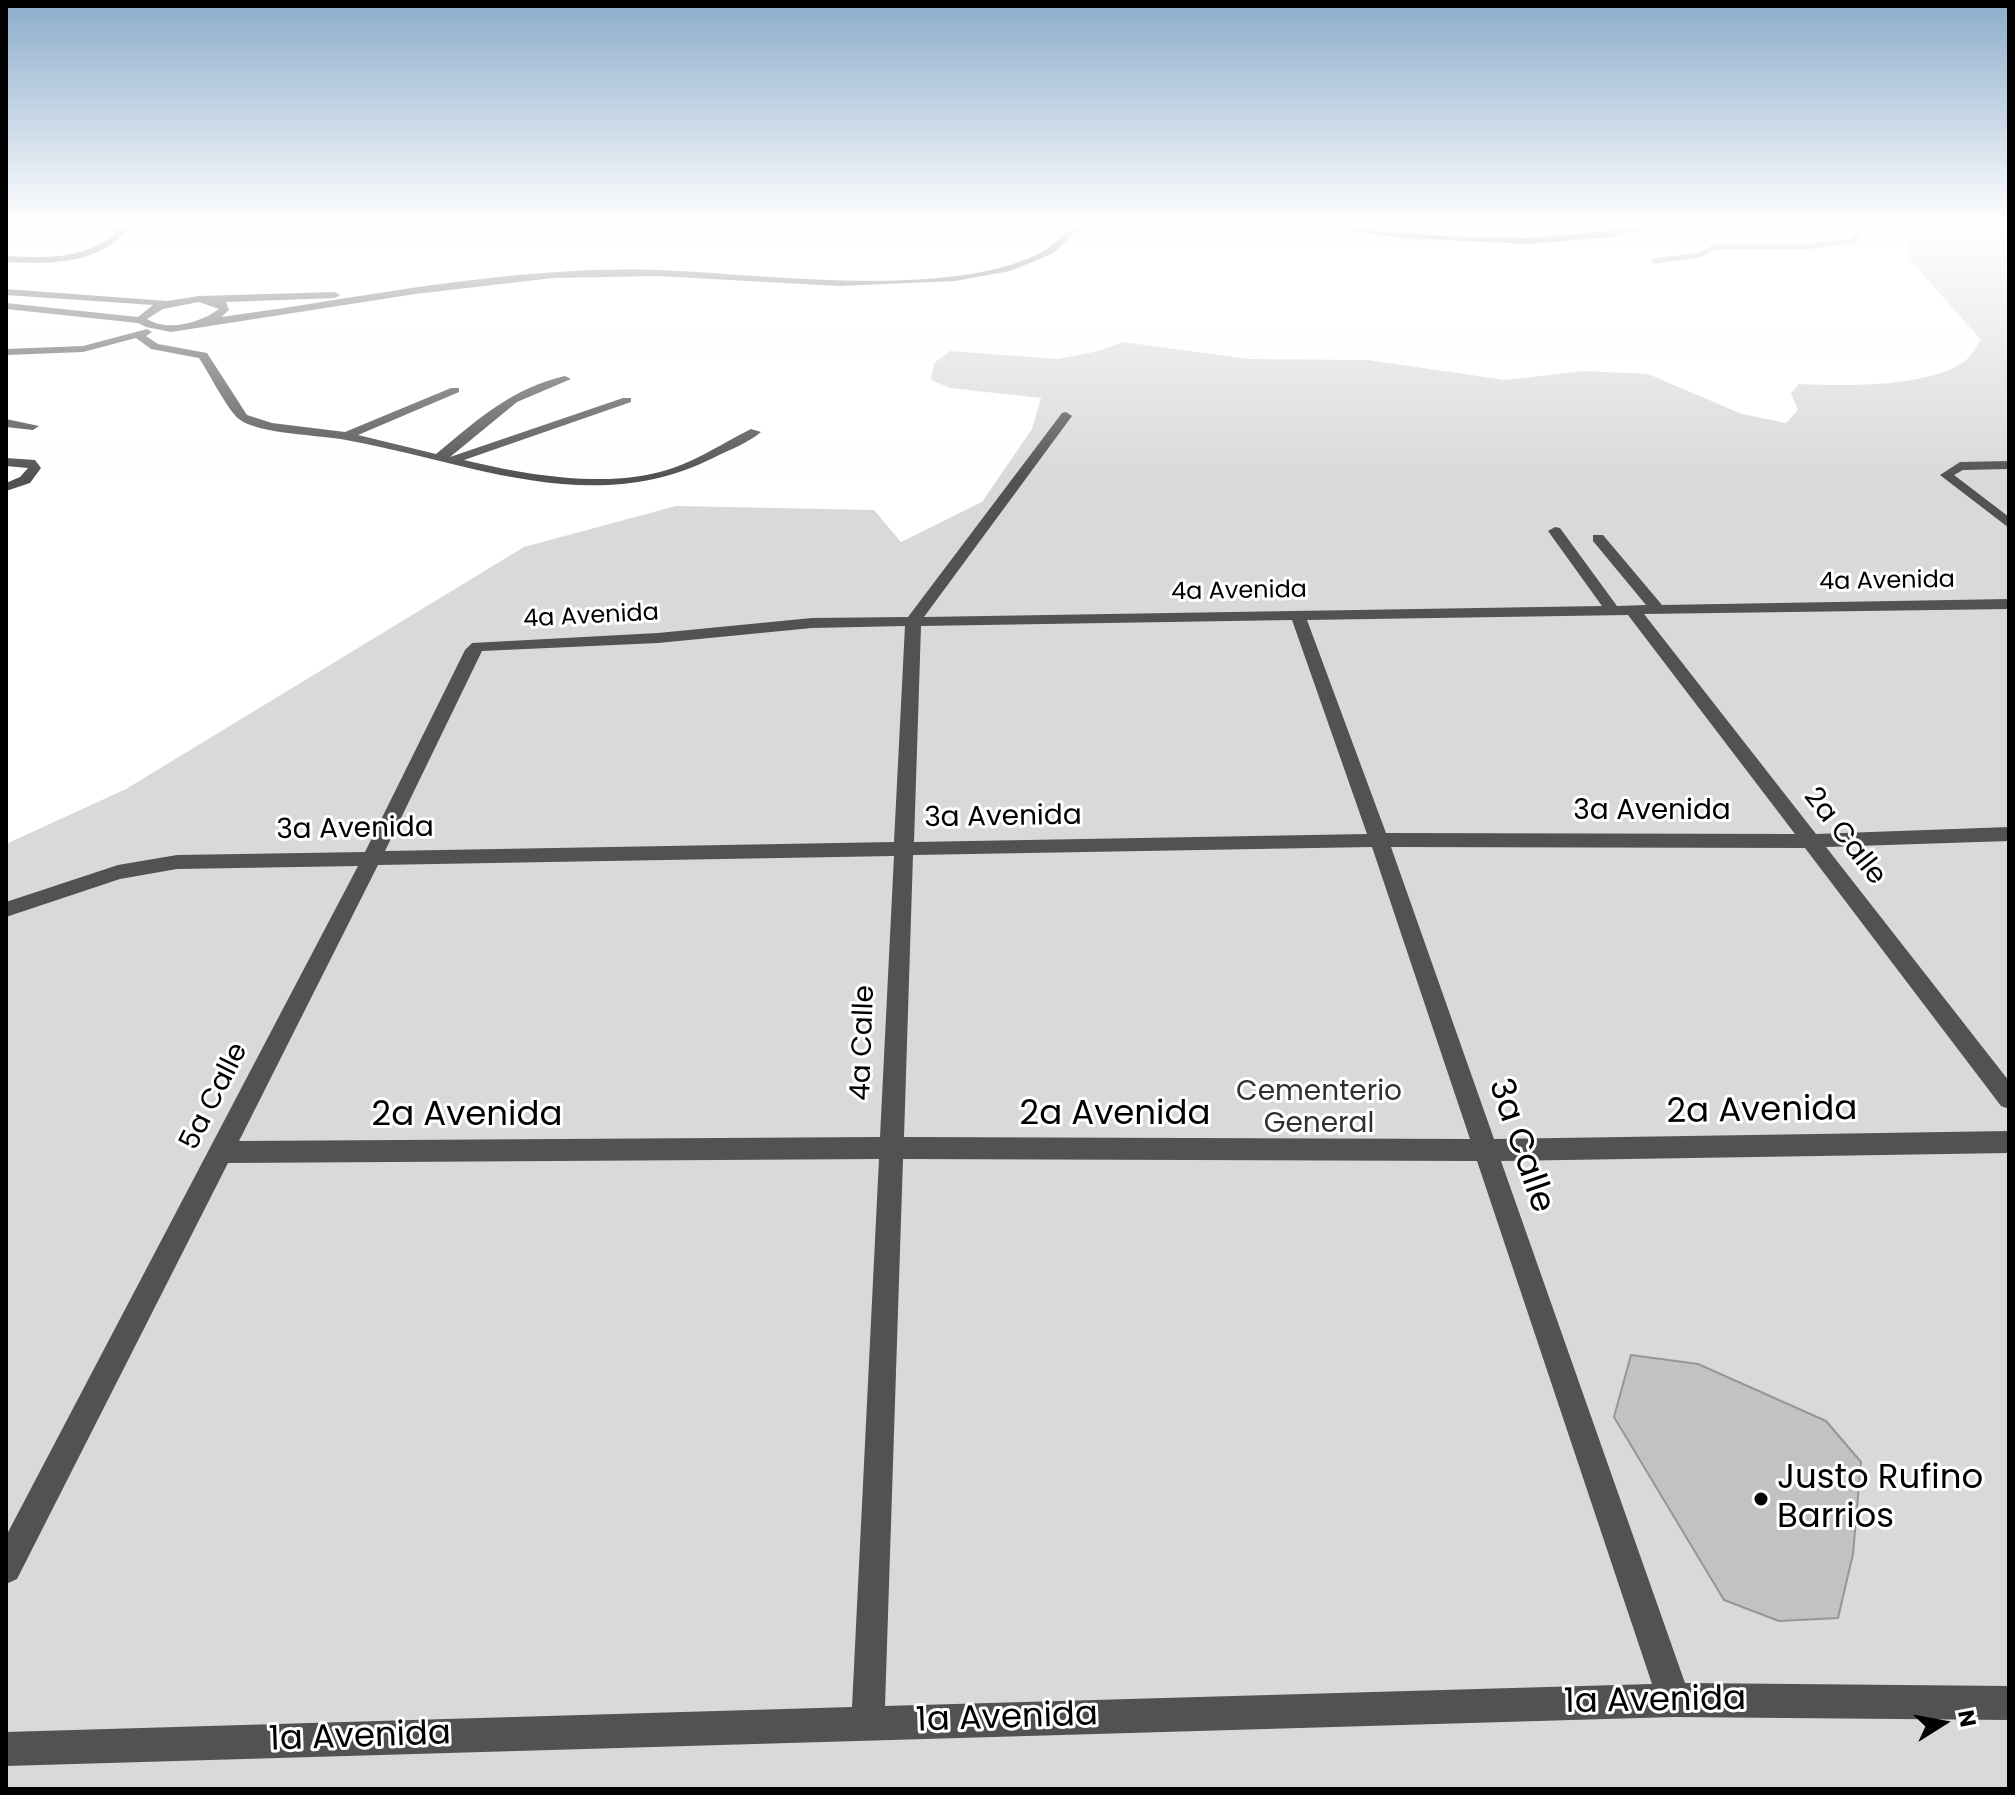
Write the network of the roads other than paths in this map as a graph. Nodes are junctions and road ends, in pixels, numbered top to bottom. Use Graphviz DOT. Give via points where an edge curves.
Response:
graph roads {
  1 [pos="42,310"];
  2 [pos="154,310"];
  3 [pos="224,310"];
  4 [pos="292,310"];
  5 [pos="141,320"];
  6 [pos="186,325"];
  7 [pos="160,327"];
  8 [pos="138,335"];
  9 [pos="155,347"];
  10 [pos="83,349"];
  11 [pos="6,352"];
  12 [pos="565,379"];
  13 [pos="455,390"];
  14 [pos="627,400"];
  15 [pos="1066,416"];
  16 [pos="6,423"];
  17 [pos="33,426"];
  18 [pos="755,432"];
  19 [pos="346,436"];
  20 [pos="444,460"];
  21 [pos="6,462"];
  22 [pos="2009,465"];
  23 [pos="6,487"];
  24 [pos="2009,524"];
  25 [pos="1555,531"];
  26 [pos="1598,538"];
  27 [pos="2009,604"];
  28 [pos="1658,610"];
  29 [pos="1623,611"];
  30 [pos="1298,615"];
  31 [pos="913,621"];
  32 [pos="473,650"];
  33 [pos="2009,834"];
  34 [pos="1379,840"];
  35 [pos="1812,841"];
  36 [pos="903,848"];
  37 [pos="372,858"];
  38 [pos="6,910"];
  39 [pos="2009,1099"];
  40 [pos="2009,1142"];
  41 [pos="890,1148"];
  42 [pos="1486,1150"];
  43 [pos="220,1152"];
  44 [pos="6,1568"];
  45 [pos="1674,1700"];
  46 [pos="2009,1703"];
  47 [pos="868,1722"];
  48 [pos="6,1749"];
  1 -- 5 [label="lane"];
  2 -- 5 [label="lane"];
  3 -- 6 [label="lane"];
  4 -- 6 [label="lane"];
  5 -- 7 [label="lane"];
  6 -- 7 [label="lane"];
  7 -- 8 [label="lane"];
  8 -- 9 [label="lane"];
  8 -- 10 [label="lane"];
  9 -- 10 [label="lane"];
  9 -- 19 [label="lane" via="203,355 243,417"];
  10 -- 11 [label="lane"];
  12 -- 20 [label="lane" via="521,393"];
  13 -- 19 [label="lane"];
  14 -- 20 [label="lane"];
  15 -- 31 [label="lane"];
  16 -- 17 [label="lane"];
  18 -- 20 [label="lane" via="677,471 641,479 572,483"];
  19 -- 20 [label="lane"];
  21 -- 23 [label="lane" via="31,463 35,468 25,480"];
  22 -- 24 [label="lane" via="1960,466 1946,475"];
  25 -- 29 [label="lane, 2a Calle"];
  26 -- 28 [label="lane"];
  27 -- 28 [label="lane, 4a Avenida"];
  28 -- 29 [label="lane, 4a Avenida"];
  29 -- 30 [label="lane, 4a Avenida"];
  29 -- 35 [label="lane, 2a Calle"];
  30 -- 31 [label="lane, 4a Avenida"];
  30 -- 34 [label="lane, 3a Calle"];
  31 -- 32 [label="lane, 4a Avenida" via="812,623"];
  31 -- 36 [label="lane, 4a Calle"];
  32 -- 37 [label="lane, 5a Calle"];
  33 -- 35 [label="lane, 3a Avenida"];
  34 -- 35 [label="lane, 3a Avenida"];
  34 -- 36 [label="lane, 3a Avenida"];
  34 -- 42 [label="lane, 3a Calle"];
  35 -- 39 [label="lane, 2a Calle"];
  36 -- 37 [label="lane, 3a Avenida"];
  36 -- 41 [label="lane, 4a Calle"];
  37 -- 38 [label="lane, 3a Avenida" via="149,865"];
  37 -- 43 [label="lane, 5a Calle"];
  40 -- 42 [label="lane, 2a Avenida"];
  41 -- 42 [label="lane, 2a Avenida"];
  41 -- 43 [label="lane, 2a Avenida"];
  41 -- 47 [label="lane, 4a Calle"];
  42 -- 45 [label="lane, 3a Calle"];
  43 -- 44 [label="lane, 5a Calle"];
  45 -- 46 [label="lane, 1a Avenida"];
  45 -- 47 [label="lane, 1a Avenida"];
  47 -- 48 [label="lane, 1a Avenida"];
}
